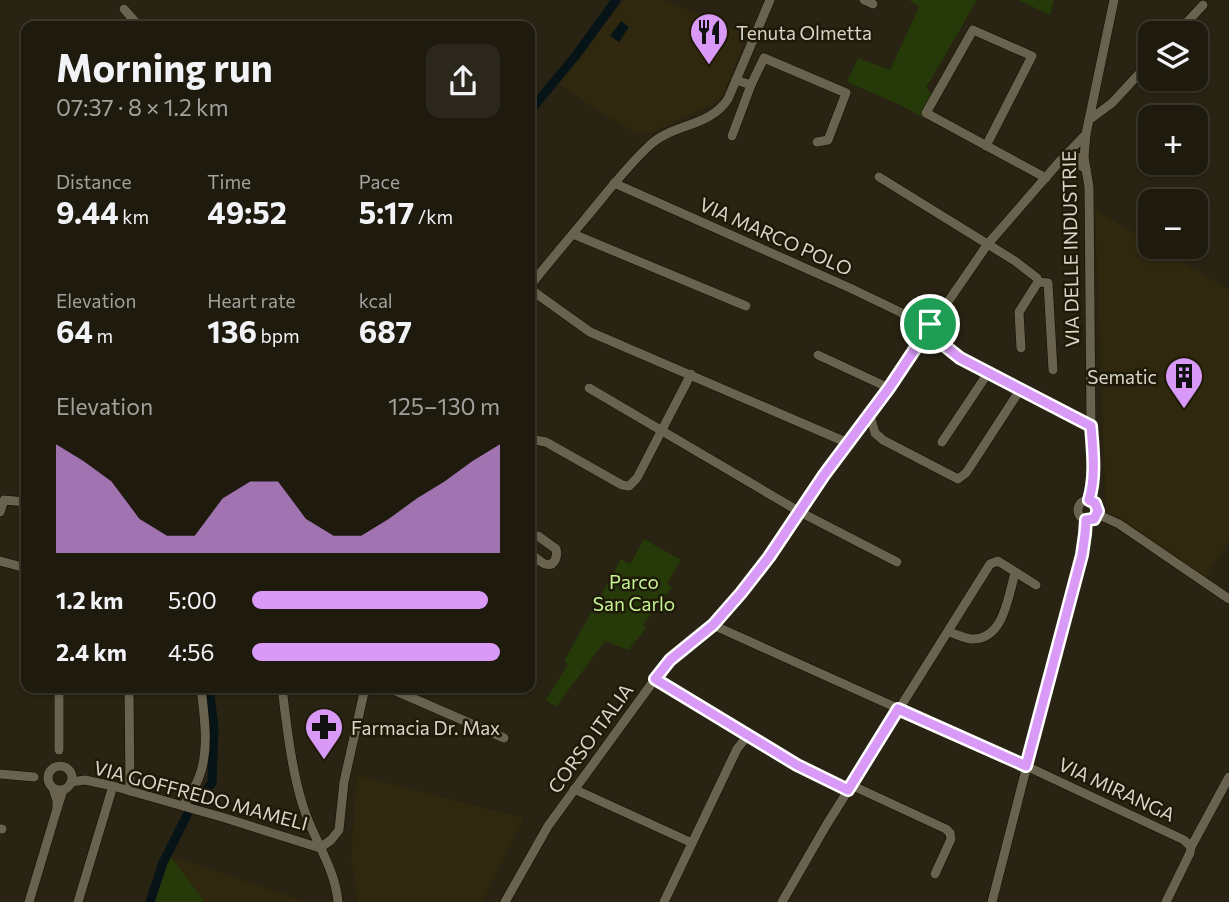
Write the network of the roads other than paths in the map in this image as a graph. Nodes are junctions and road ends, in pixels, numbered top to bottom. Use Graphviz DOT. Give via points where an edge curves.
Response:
graph roads {
  1 [pos="771,0"];
  2 [pos="1114,0"];
  3 [pos="1203,5"];
  4 [pos="124,9"];
  5 [pos="135,21"];
  6 [pos="1188,21"];
  7 [pos="1138,75"];
  8 [pos="736,80"];
  9 [pos="751,85"];
  10 [pos="1089,120"];
  11 [pos="1086,134"];
  12 [pos="732,136"];
  13 [pos="817,142"];
  14 [pos="986,146"];
  15 [pos="1084,157"];
  16 [pos="1060,160"];
  17 [pos="1086,169"];
  18 [pos="879,177"];
  19 [pos="1046,177"];
  20 [pos="614,183"];
  21 [pos="573,234"];
  22 [pos="987,245"];
  23 [pos="535,281"];
  24 [pos="1038,282"];
  25 [pos="535,291"];
  26 [pos="746,306"];
  27 [pos="932,325"];
  28 [pos="920,327"];
  29 [pos="935,338"];
  30 [pos="921,340"];
  31 [pos="1021,348"];
  32 [pos="818,355"];
  33 [pos="1053,370"];
  34 [pos="988,373"];
  35 [pos="691,374"];
  36 [pos="589,388"];
  37 [pos="889,388"];
  38 [pos="1020,390"];
  39 [pos="870,415"];
  40 [pos="1091,426"];
  41 [pos="662,430"];
  42 [pos="535,440"];
  43 [pos="942,442"];
  44 [pos="848,443"];
  45 [pos="1089,500"];
  46 [pos="21,502"];
  47 [pos="0,512"];
  48 [pos="800,512"];
  49 [pos="1097,514"];
  50 [pos="1086,520"];
  51 [pos="535,536"];
  52 [pos="535,557"];
  53 [pos="0,561"];
  54 [pos="897,562"];
  55 [pos="21,567"];
  56 [pos="1015,573"];
  57 [pos="1036,585"];
  58 [pos="1229,599"];
  59 [pos="713,625"];
  60 [pos="949,632"];
  61 [pos="655,679"];
  62 [pos="59,693"];
  63 [pos="129,693"];
  64 [pos="201,693"];
  65 [pos="283,693"];
  66 [pos="364,693"];
  67 [pos="401,693"];
  68 [pos="898,709"];
  69 [pos="748,736"];
  70 [pos="505,738"];
  71 [pos="59,750"];
  72 [pos="65,766"];
  73 [pos="1026,766"];
  74 [pos="52,769"];
  75 [pos="0,774"];
  76 [pos="34,777"];
  77 [pos="1229,777"];
  78 [pos="71,782"];
  79 [pos="113,786"];
  80 [pos="55,787"];
  81 [pos="850,788"];
  82 [pos="574,789"];
  83 [pos="130,791"];
  84 [pos="183,806"];
  85 [pos="692,843"];
  86 [pos="320,848"];
  87 [pos="1191,850"];
  88 [pos="935,874"];
  89 [pos="29,902"];
  90 [pos="78,902"];
  91 [pos="338,902"];
  92 [pos="505,902"];
  93 [pos="664,902"];
  94 [pos="782,902"];
  95 [pos="992,902"];
  96 [pos="1166,902"];
  1 -- 8 [label="street"];
  2 -- 10 [label="street, VIA DELLE INDUSTRIE"];
  3 -- 6 [label="street"];
  4 -- 5 [label="street"];
  7 -- 10 [label="street"];
  8 -- 9 [label="street"];
  8 -- 20 [label="street" via="723,107 660,137"];
  9 -- 12 [label="street"];
  9 -- 13 [label="street" via="764,58 846,93 828,140"];
  10 -- 11 [label="street, VIA DELLE INDUSTRIE"];
  11 -- 15 [label="street, VIA DELLE INDUSTRIE"];
  11 -- 16 [label="street"];
  14 -- 14 [label="street" via="926,113 973,30 1032,56"];
  14 -- 19 [label="street"];
  15 -- 16 [label="street"];
  15 -- 17 [label="street, VIA DELLE INDUSTRIE"];
  16 -- 17 [label="street"];
  16 -- 19 [label="street"];
  17 -- 40 [label="street, VIA DELLE INDUSTRIE"];
  18 -- 22 [label="street"];
  19 -- 22 [label="street"];
  20 -- 21 [label="street"];
  20 -- 28 [label="street, VIA MARCO POLO" via="850,288"];
  21 -- 23 [label="street"];
  21 -- 26 [label="street"];
  22 -- 24 [label="street"];
  22 -- 27 [label="street"];
  24 -- 31 [label="street" via="1019,312"];
  24 -- 33 [label="street" via="1048,283"];
  25 -- 35 [label="street" via="590,332"];
  27 -- 28 [label="street"];
  27 -- 29 [label="street"];
  28 -- 30 [label="street"];
  29 -- 30 [label="street"];
  29 -- 34 [label="street"];
  30 -- 37 [label="street, CORSO ITALIA"];
  32 -- 37 [label="street"];
  34 -- 38 [label="street"];
  34 -- 43 [label="street"];
  35 -- 41 [label="street"];
  35 -- 44 [label="street"];
  36 -- 41 [label="street"];
  37 -- 39 [label="street, CORSO ITALIA"];
  38 -- 39 [label="street" via="958,479 883,440"];
  38 -- 40 [label="street"];
  39 -- 44 [label="street, CORSO ITALIA"];
  40 -- 45 [label="street, VIA DELLE INDUSTRIE" via="1094,466"];
  41 -- 42 [label="street" via="629,486"];
  41 -- 48 [label="street"];
  44 -- 48 [label="street, CORSO ITALIA"];
  45 -- 49 [label="street" via="1097,505"];
  45 -- 50 [label="street, VIA DELLE INDUSTRIE" via="1079,509"];
  46 -- 47 [label="street" via="4,500"];
  48 -- 54 [label="street"];
  48 -- 59 [label="street, CORSO ITALIA"];
  49 -- 50 [label="street"];
  49 -- 58 [label="street" via="1119,524"];
  50 -- 73 [label="street, VIA DELLE INDUSTRIE" via="1082,555"];
  51 -- 52 [label="street" via="558,555 550,564"];
  53 -- 55 [label="street"];
  56 -- 57 [label="street"];
  56 -- 60 [label="street" via="998,561 990,564"];
  56 -- 60 [label="street" via="1002,617 993,630 983,638 968,639"];
  59 -- 61 [label="street, CORSO ITALIA" via="670,660"];
  59 -- 68 [label="street, VIA MIRANGA"];
  60 -- 68 [label="street"];
  61 -- 69 [label="street"];
  61 -- 82 [label="street, CORSO ITALIA"];
  62 -- 71 [label="street"];
  63 -- 83 [label="street"];
  64 -- 84 [label="street" via="204,761"];
  65 -- 86 [label="street" via="298,788"];
  66 -- 86 [label="street" via="344,782 339,830"];
  67 -- 70 [label="street"];
  68 -- 73 [label="street, VIA MIRANGA"];
  68 -- 81 [label="street"];
  69 -- 81 [label="street" via="797,765"];
  69 -- 85 [label="street"];
  71 -- 72 [label="street"];
  71 -- 74 [label="street"];
  72 -- 74 [label="street"];
  72 -- 78 [label="street" via="71,771"];
  73 -- 87 [label="street, VIA MIRANGA" via="1184,840"];
  73 -- 95 [label="street, VIA DELLE INDUSTRIE"];
  74 -- 76 [label="street"];
  74 -- 80 [label="street" via="47,775"];
  75 -- 76 [label="street"];
  76 -- 80 [label="street"];
  77 -- 87 [label="street"];
  78 -- 79 [label="street, VIA GOFFREDO MAMELI"];
  78 -- 80 [label="street"];
  79 -- 83 [label="street, VIA GOFFREDO MAMELI"];
  79 -- 90 [label="street"];
  80 -- 89 [label="street" via="57,809"];
  81 -- 88 [label="street" via="948,831 951,839"];
  81 -- 94 [label="street"];
  82 -- 85 [label="street"];
  82 -- 92 [label="street, CORSO ITALIA"];
  83 -- 84 [label="street, VIA GOFFREDO MAMELI"];
  84 -- 86 [label="street, VIA GOFFREDO MAMELI"];
  85 -- 93 [label="street"];
  86 -- 91 [label="street" via="332,872"];
  87 -- 96 [label="street"];
}
